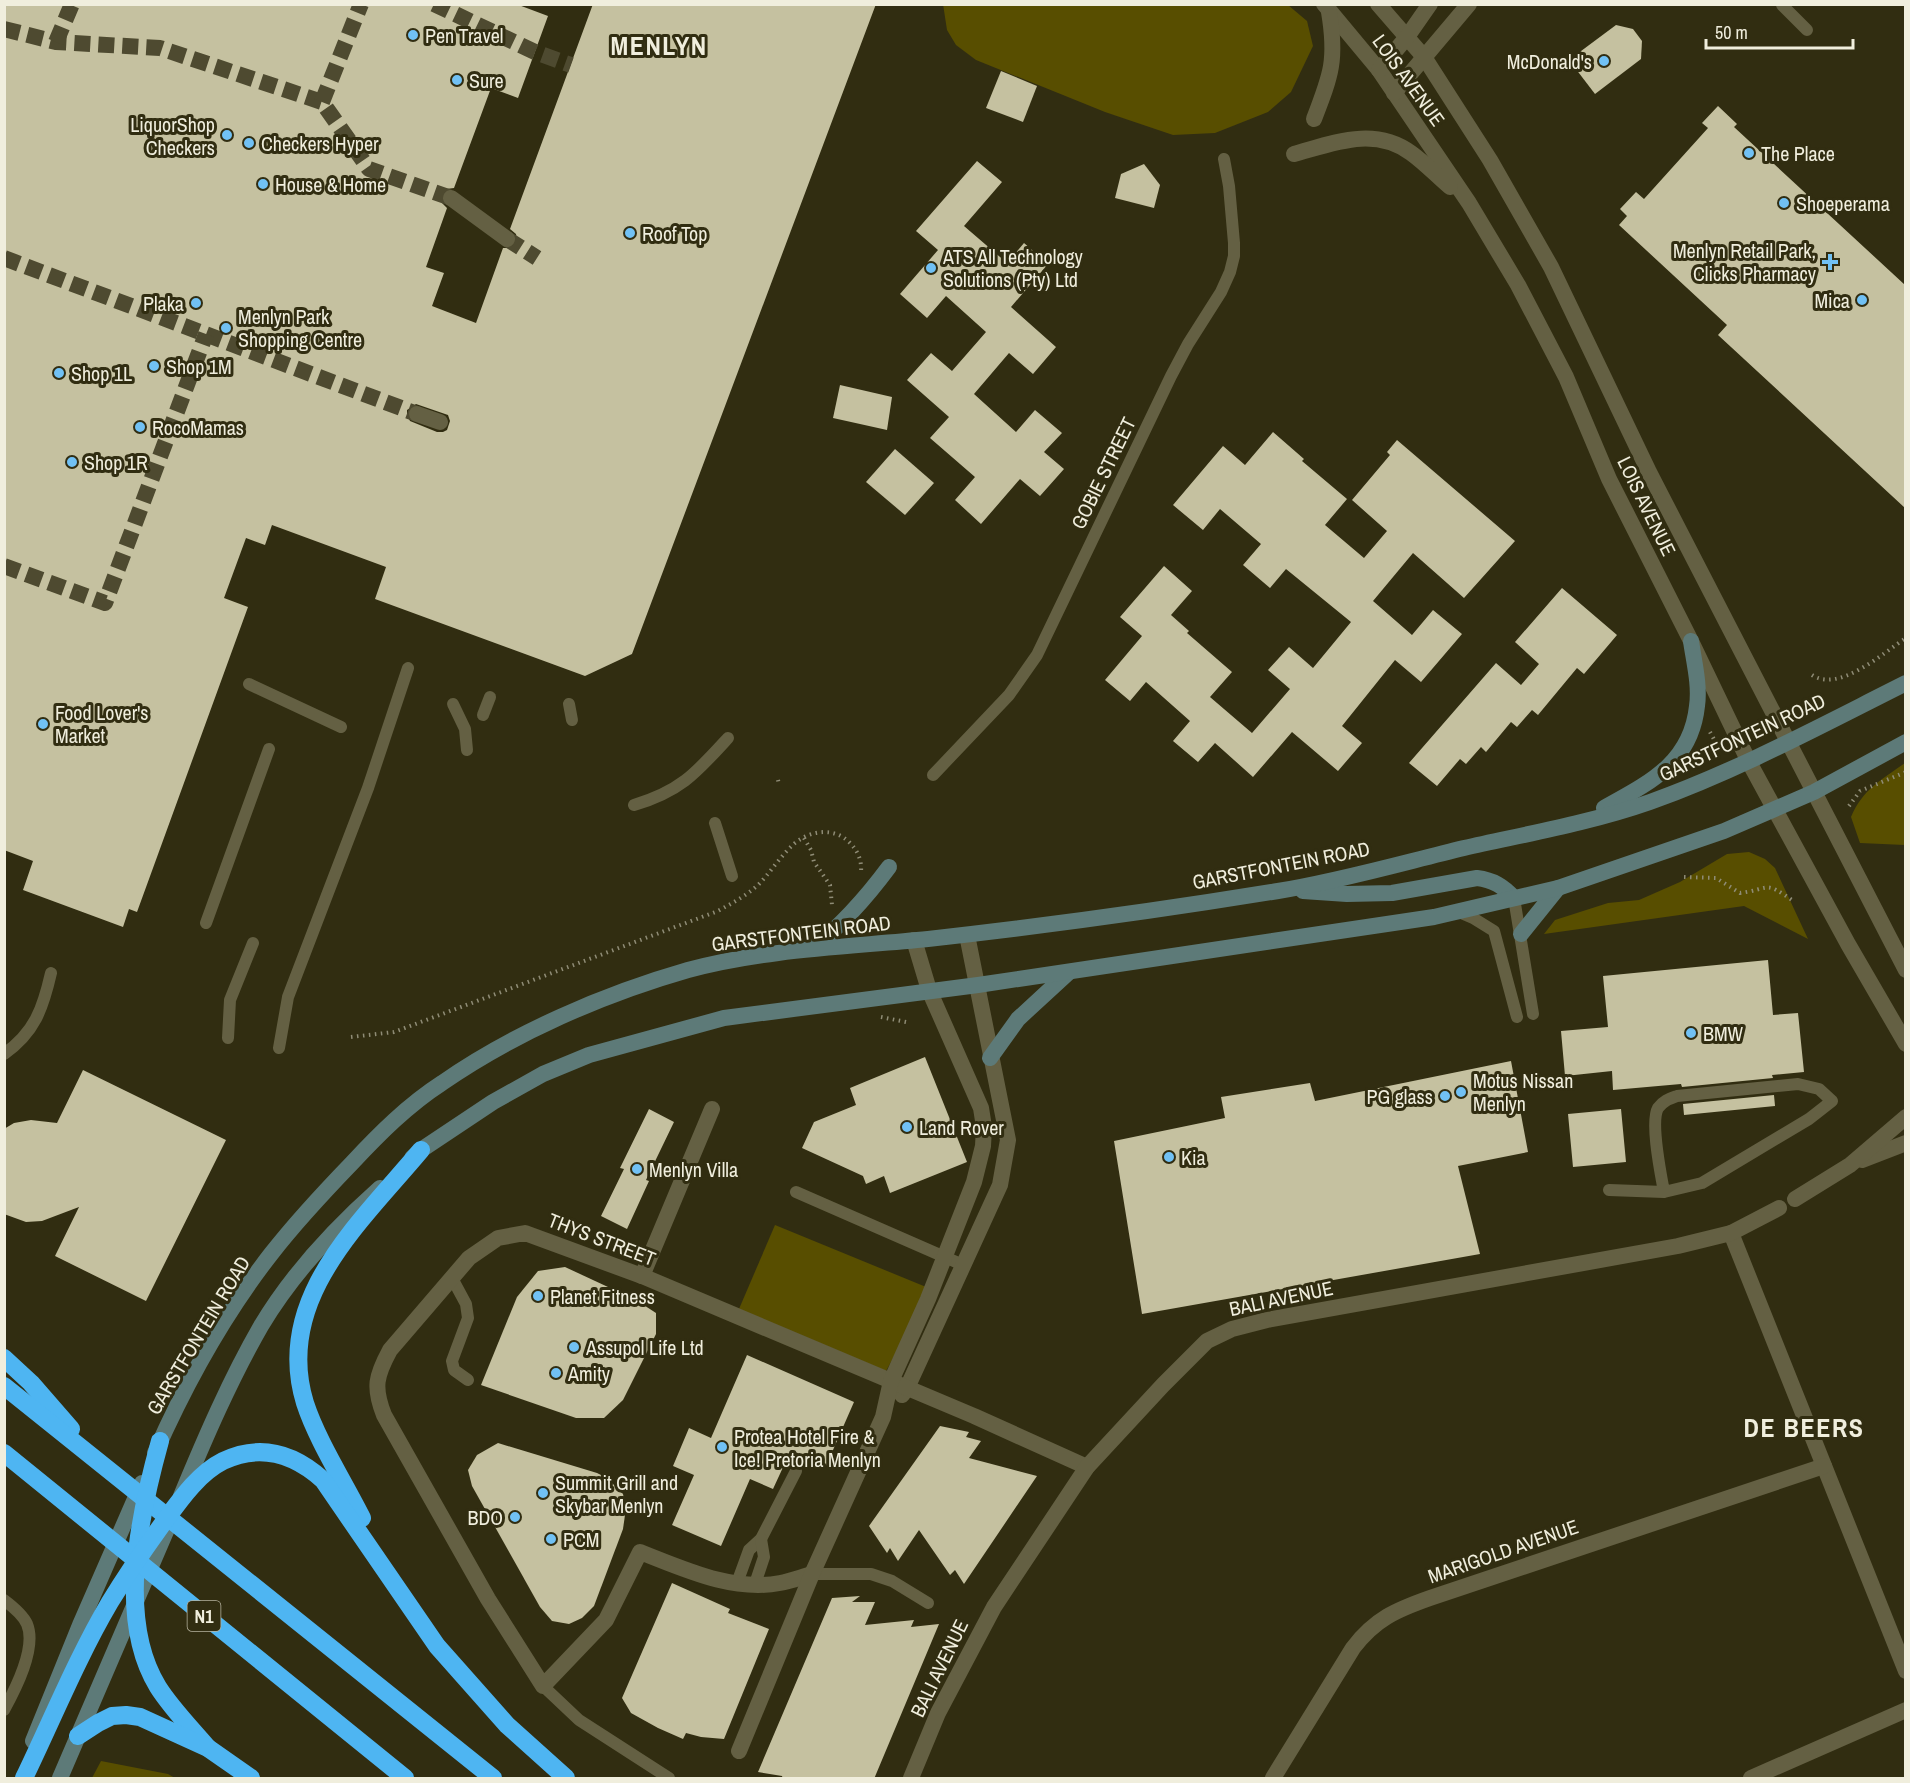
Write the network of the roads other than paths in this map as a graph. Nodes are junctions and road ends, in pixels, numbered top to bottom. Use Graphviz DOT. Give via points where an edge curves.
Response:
graph roads {
  1 [pos="1378,4"];
  2 [pos="1430,4"];
  3 [pos="1469,4"];
  4 [pos="1782,5"];
  5 [pos="1326,8"];
  6 [pos="1807,30"];
  7 [pos="1407,37"];
  8 [pos="1424,57"];
  9 [pos="1379,70"];
  10 [pos="1394,93"];
  11 [pos="1314,118"];
  12 [pos="1294,154"];
  13 [pos="1224,159"];
  14 [pos="451,198"];
  15 [pos="1469,203"];
  16 [pos="507,239"];
  17 [pos="417,414"];
  18 [pos="440,422"];
  19 [pos="1691,641"];
  20 [pos="408,668"];
  21 [pos="1905,682"];
  22 [pos="249,684"];
  23 [pos="490,697"];
  24 [pos="453,704"];
  25 [pos="569,704"];
  26 [pos="483,715"];
  27 [pos="572,720"];
  28 [pos="341,727"];
  29 [pos="728,738"];
  30 [pos="1788,741"];
  31 [pos="1905,742"];
  32 [pos="269,749"];
  33 [pos="468,750"];
  34 [pos="1749,762"];
  35 [pos="933,775"];
  36 [pos="1814,792"];
  37 [pos="634,805"];
  38 [pos="1774,809"];
  39 [pos="1580,822"];
  40 [pos="715,823"];
  41 [pos="889,867"];
  42 [pos="732,876"];
  43 [pos="1558,888"];
  44 [pos="1284,890"];
  45 [pos="1514,898"];
  46 [pos="1459,912"];
  47 [pos="206,923"];
  48 [pos="1521,934"];
  49 [pos="967,935"];
  50 [pos="914,940"];
  51 [pos="253,943"];
  52 [pos="812,949"];
  53 [pos="1905,970"];
  54 [pos="1070,971"];
  55 [pos="51,973"];
  56 [pos="978,985"];
  57 [pos="929,990"];
  58 [pos="1533,1014"];
  59 [pos="1517,1017"];
  60 [pos="228,1038"];
  61 [pos="1905,1044"];
  62 [pos="279,1048"];
  63 [pos="4,1054"];
  64 [pos="990,1058"];
  65 [pos="712,1109"];
  66 [pos="1905,1118"];
  67 [pos="1905,1143"];
  68 [pos="421,1150"];
  69 [pos="1867,1155"];
  70 [pos="1609,1190"];
  71 [pos="796,1192"];
  72 [pos="1664,1192"];
  73 [pos="1795,1199"];
  74 [pos="1779,1208"];
  75 [pos="1731,1233"];
  76 [pos="944,1256"];
  77 [pos="963,1265"];
  78 [pos="642,1276"];
  79 [pos="452,1278"];
  80 [pos="4,1358"];
  81 [pos="468,1380"];
  82 [pos="891,1381"];
  83 [pos="4,1386"];
  84 [pos="908,1388"];
  85 [pos="883,1417"];
  86 [pos="160,1441"];
  87 [pos="4,1453"];
  88 [pos="101,1464"];
  89 [pos="1824,1466"];
  90 [pos="1087,1467"];
  91 [pos="796,1471"];
  92 [pos="179,1501"];
  93 [pos="761,1539"];
  94 [pos="136,1562"];
  95 [pos="812,1574"];
  96 [pos="737,1583"];
  97 [pos="755,1584"];
  98 [pos="404,1597"];
  99 [pos="4,1600"];
  100 [pos="134,1602"];
  101 [pos="928,1603"];
  102 [pos="87,1629"];
  103 [pos="1905,1671"];
  104 [pos="543,1686"];
  105 [pos="4,1710"];
  106 [pos="1905,1710"];
  107 [pos="78,1736"];
  108 [pos="208,1748"];
  109 [pos="739,1751"];
  110 [pos="17,1779"];
  111 [pos="24,1779"];
  112 [pos="60,1779"];
  113 [pos="250,1779"];
  114 [pos="405,1779"];
  115 [pos="493,1779"];
  116 [pos="566,1779"];
  117 [pos="669,1779"];
  118 [pos="911,1779"];
  119 [pos="1273,1779"];
  120 [pos="1751,1779"];
  1 -- 7 [label="street, LOIS AVENUE"];
  2 -- 7 [label="street"];
  3 -- 8 [label="street"];
  4 -- 6 [label="lane"];
  5 -- 9 [label="street, LOIS AVENUE"];
  5 -- 11 [label="street" via="1333,58 1328,84"];
  7 -- 8 [label="street, LOIS AVENUE"];
  7 -- 9 [label="street"];
  8 -- 10 [label="street"];
  8 -- 30 [label="street, LOIS AVENUE" via="1490,160 1551,267 1649,472"];
  9 -- 10 [label="street, LOIS AVENUE"];
  10 -- 15 [label="street, LOIS AVENUE"];
  12 -- 15 [label="street" via="1353,138 1384,139 1412,153"];
  13 -- 35 [label="lane, GOBIE STREET" via="1234,243 1233,264 1226,281 1171,376 1037,655 1009,695"];
  14 -- 16 [label="street"];
  15 -- 19 [label="street, LOIS AVENUE" via="1556,357 1609,479"];
  17 -- 18 [label="street"];
  19 -- 34 [label="street, LOIS AVENUE"];
  19 -- 39 [label="main road" via="1697,706 1686,744 1670,767 1649,783"];
  20 -- 62 [label="lane" via="368,788 288,997"];
  21 -- 30 [label="main road, GARSTFONTEIN ROAD"];
  22 -- 28 [label="lane"];
  23 -- 26 [label="lane"];
  24 -- 33 [label="lane" via="465,729"];
  25 -- 27 [label="lane"];
  29 -- 37 [label="lane" via="680,785"];
  30 -- 34 [label="main road, GARSTFONTEIN ROAD"];
  30 -- 36 [label="street, LOIS AVENUE"];
  31 -- 36 [label="main road"];
  32 -- 47 [label="lane"];
  34 -- 38 [label="street, LOIS AVENUE"];
  34 -- 39 [label="main road, GARSTFONTEIN ROAD" via="1647,803"];
  36 -- 38 [label="main road"];
  36 -- 53 [label="street, LOIS AVENUE"];
  38 -- 43 [label="main road" via="1674,850"];
  38 -- 61 [label="street, LOIS AVENUE"];
  39 -- 44 [label="main road, GARSTFONTEIN ROAD"];
  40 -- 42 [label="lane"];
  41 -- 52 [label="main road" via="862,903"];
  43 -- 45 [label="main road"];
  43 -- 48 [label="main road"];
  44 -- 45 [label="main road" via="1383,894 1477,878 1505,888"];
  44 -- 49 [label="main road, GARSTFONTEIN ROAD"];
  45 -- 46 [label="main road"];
  45 -- 48 [label="lane"];
  46 -- 54 [label="main road"];
  46 -- 59 [label="lane" via="1494,931"];
  48 -- 58 [label="lane"];
  49 -- 50 [label="main road, GARSTFONTEIN ROAD"];
  49 -- 56 [label="street"];
  50 -- 52 [label="main road, GARSTFONTEIN ROAD"];
  50 -- 57 [label="street"];
  51 -- 60 [label="lane" via="230,1000"];
  52 -- 86 [label="main road, GARSTFONTEIN ROAD" via="693,969 643,985 515,1038 441,1083 378,1136 270,1255 192,1378"];
  54 -- 56 [label="main road"];
  54 -- 64 [label="main road" via="1018,1019"];
  55 -- 63 [label="lane" via="38,1018 16,1046"];
  56 -- 57 [label="main road"];
  56 -- 64 [label="street"];
  57 -- 68 [label="main road" via="724,1018 589,1055 543,1074 493,1102"];
  57 -- 76 [label="street" via="981,1108 984,1127 980,1162"];
  64 -- 77 [label="street" via="1004,1114 1007,1150 1000,1185"];
  65 -- 78 [label="street"];
  66 -- 69 [label="street"];
  67 -- 69 [label="street"];
  68 -- 92 [label="main road" via="307,1262 262,1325 210,1426"];
  68 -- 98 [label="highway" via="326,1265 306,1307 299,1336 299,1370 305,1403"];
  69 -- 73 [label="street"];
  70 -- 72 [label="lane"];
  71 -- 76 [label="lane"];
  72 -- 72 [label="lane" via="1702,1182 1809,1119 1832,1101 1819,1089 1798,1084 1677,1096 1664,1101 1654,1122"];
  74 -- 75 [label="street, BALI AVENUE"];
  75 -- 89 [label="street"];
  75 -- 90 [label="street, BALI AVENUE" via="1232,1329 1207,1341 1192,1354"];
  76 -- 77 [label="lane"];
  76 -- 82 [label="street"];
  77 -- 84 [label="street"];
  78 -- 79 [label="street, THYS STREET" via="525,1233 484,1245"];
  78 -- 82 [label="street, THYS STREET"];
  79 -- 81 [label="lane" via="466,1304 468,1318 452,1361 454,1370"];
  79 -- 104 [label="street, THYS STREET" via="390,1350 378,1376 378,1399 405,1455 482,1589"];
  80 -- 88 [label="highway" via="31,1383"];
  82 -- 84 [label="street, THYS STREET"];
  82 -- 85 [label="street"];
  83 -- 88 [label="highway"];
  84 -- 85 [label="street"];
  84 -- 90 [label="street, THYS STREET"];
  85 -- 95 [label="street"];
  86 -- 94 [label="highway"];
  86 -- 102 [label="main road, GARSTFONTEIN ROAD"];
  87 -- 114 [label="highway, N1"];
  88 -- 115 [label="highway"];
  89 -- 103 [label="street"];
  89 -- 119 [label="street, MARIGOLD AVENUE" via="1383,1617 1353,1648"];
  90 -- 118 [label="street, BALI AVENUE" via="994,1607 938,1713"];
  91 -- 93 [label="lane"];
  92 -- 94 [label="highway"];
  92 -- 98 [label="highway" via="206,1472 223,1461 267,1452 297,1460 323,1480"];
  92 -- 100 [label="main road"];
  93 -- 96 [label="lane" via="748,1550"];
  93 -- 97 [label="lane" via="764,1557"];
  94 -- 100 [label="highway"];
  94 -- 102 [label="highway"];
  95 -- 97 [label="street" via="779,1583"];
  95 -- 101 [label="lane" via="871,1574 892,1581"];
  95 -- 109 [label="street"];
  96 -- 97 [label="street"];
  96 -- 104 [label="street" via="640,1552 606,1620"];
  98 -- 116 [label="highway" via="467,1683"];
  99 -- 105 [label="lane" via="23,1617 29,1636 21,1679"];
  100 -- 107 [label="main road"];
  100 -- 108 [label="highway" via="145,1661 169,1702"];
  102 -- 110 [label="main road, GARSTFONTEIN ROAD"];
  102 -- 111 [label="highway"];
  104 -- 117 [label="lane" via="579,1720"];
  106 -- 120 [label="street"];
  107 -- 108 [label="highway" via="112,1716 126,1715 140,1717"];
  107 -- 112 [label="main road"];
  108 -- 113 [label="highway"];
}
